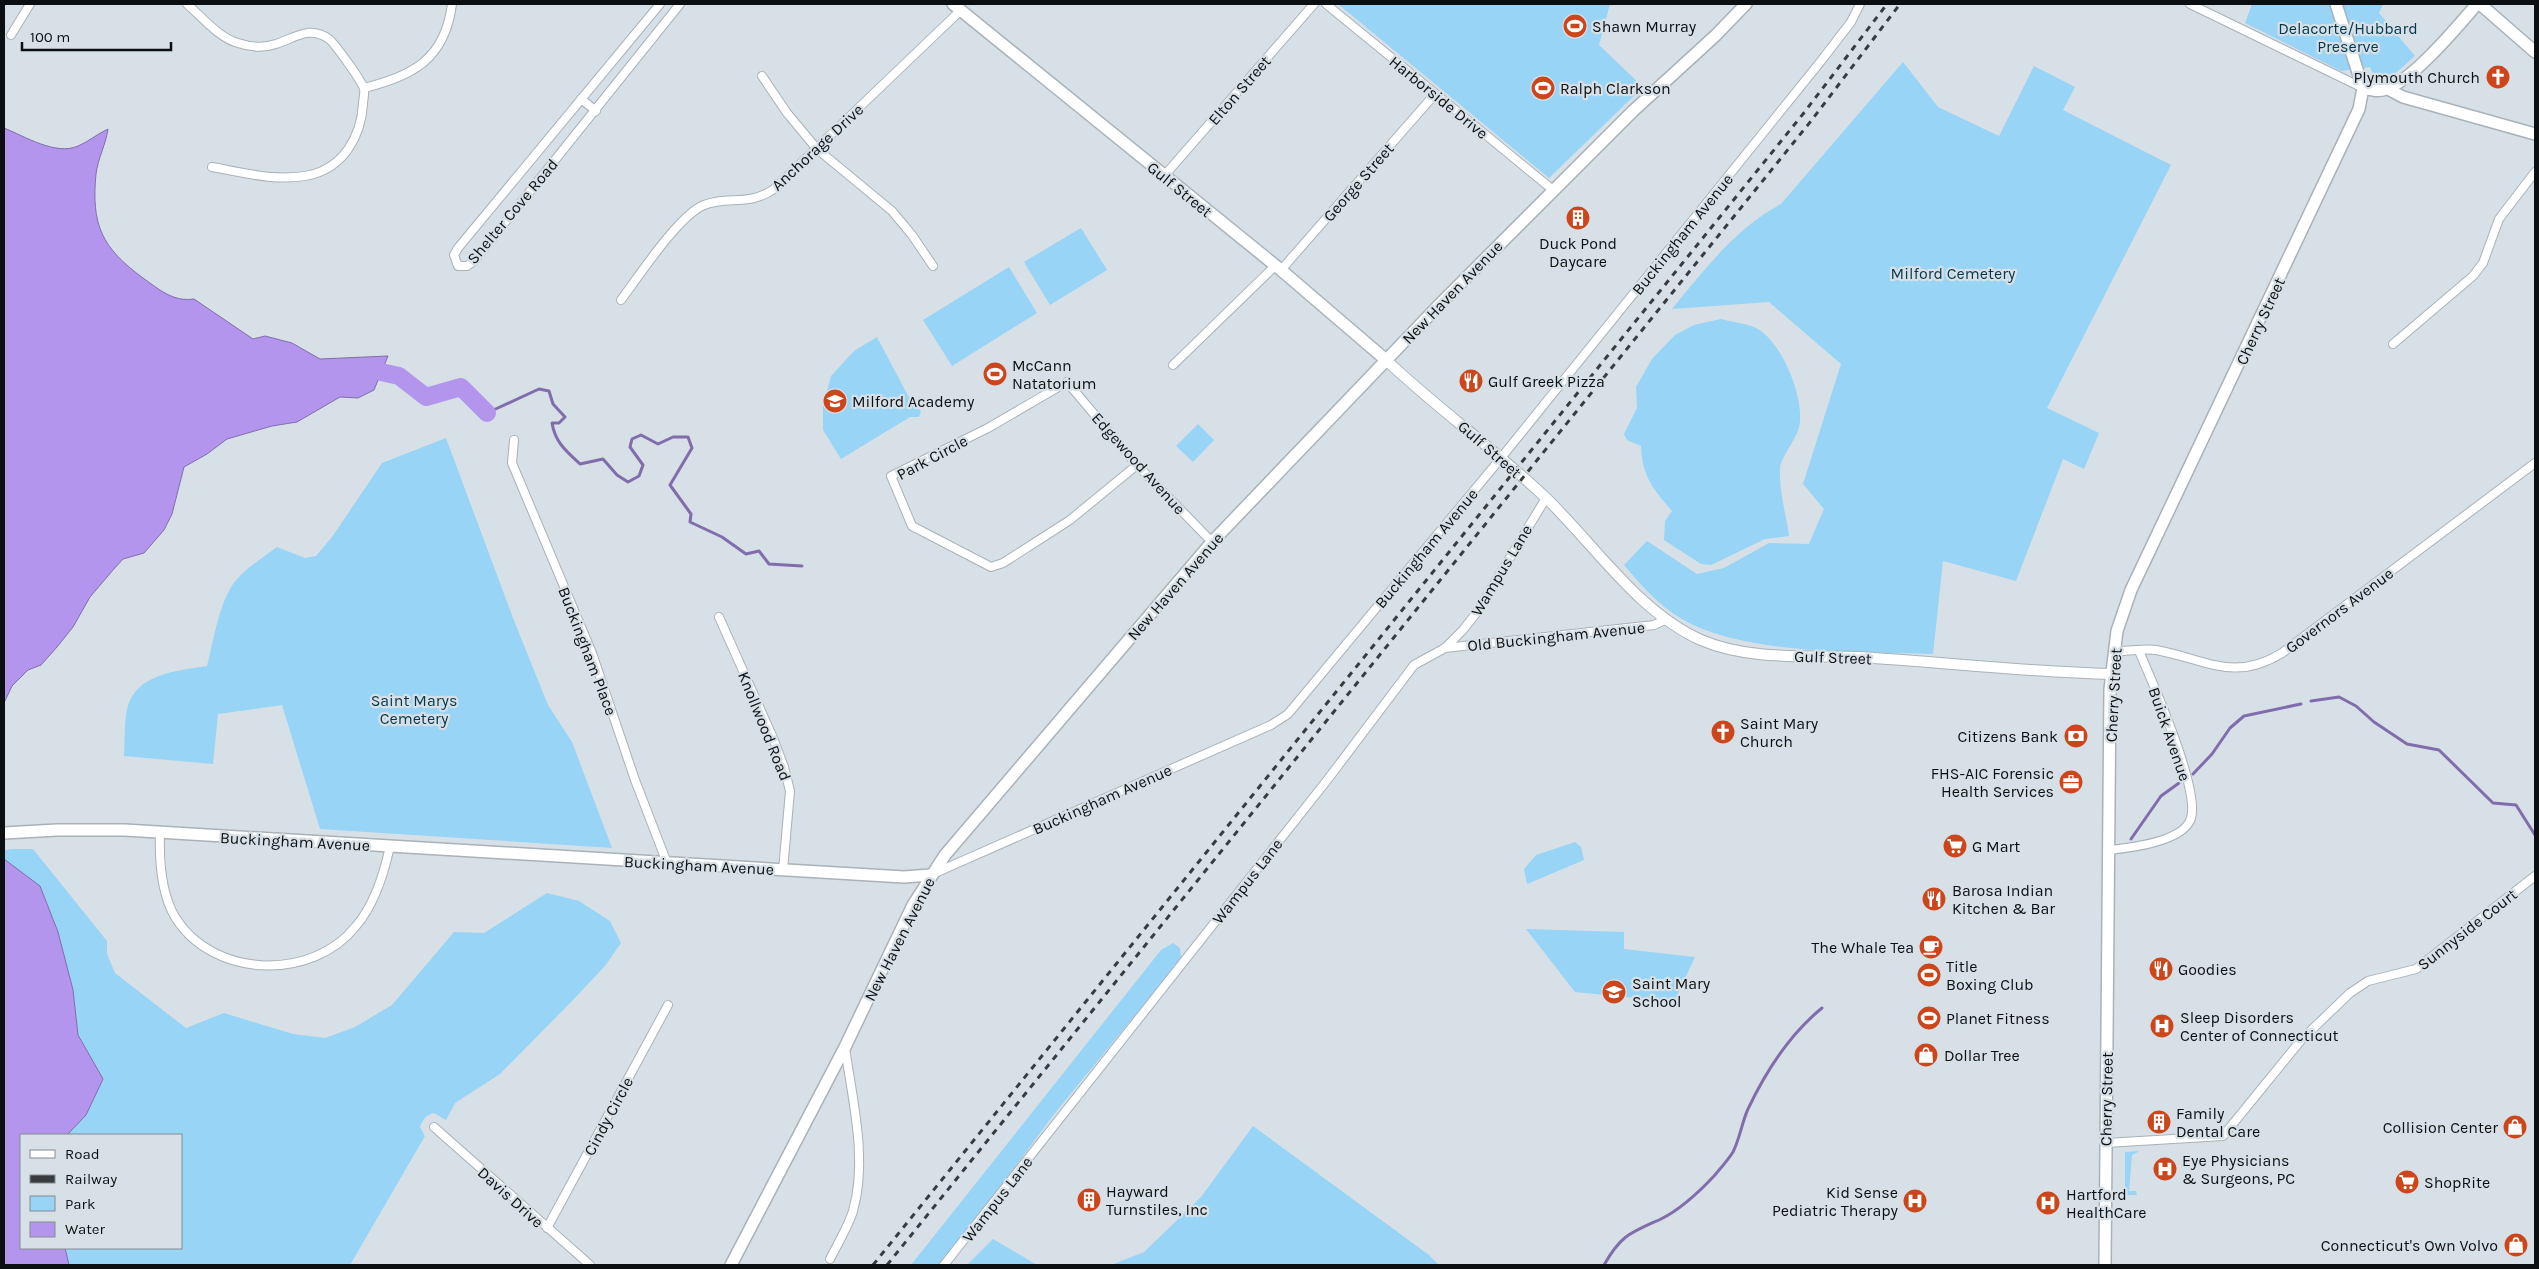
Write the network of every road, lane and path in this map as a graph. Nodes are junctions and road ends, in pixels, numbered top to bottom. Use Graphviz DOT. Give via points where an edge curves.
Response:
graph roads {
  1 [pos="30,4"];
  2 [pos="188,4"];
  3 [pos="452,4"];
  4 [pos="660,4"];
  5 [pos="680,4"];
  6 [pos="1314,4"];
  7 [pos="1326,4"];
  8 [pos="1746,4"];
  9 [pos="1860,4"];
  10 [pos="2190,4"];
  11 [pos="2336,4"];
  12 [pos="2478,4"];
  13 [pos="957,7"];
  14 [pos="11,35"];
  15 [pos="2535,52"];
  16 [pos="762,76"];
  17 [pos="364,88"];
  18 [pos="2363,88"];
  19 [pos="2388,89"];
  20 [pos="1436,94"];
  21 [pos="581,99"];
  22 [pos="596,110"];
  23 [pos="2535,134"];
  24 [pos="816,149"];
  25 [pos="212,167"];
  26 [pos="2535,172"];
  27 [pos="1164,176"];
  28 [pos="1553,190"];
  29 [pos="933,266"];
  30 [pos="1278,268"];
  31 [pos="621,300"];
  32 [pos="2393,344"];
  33 [pos="1386,360"];
  34 [pos="1173,366"];
  35 [pos="1067,382"];
  36 [pos="514,440"];
  37 [pos="1501,458"];
  38 [pos="2535,462"];
  39 [pos="1137,465"];
  40 [pos="1546,498"];
  41 [pos="1212,542"];
  42 [pos="719,617"];
  43 [pos="1665,620"];
  44 [pos="1445,648"];
  45 [pos="2139,651"];
  46 [pos="2114,652"];
  47 [pos="2110,674"];
  48 [pos="160,832"];
  49 [pos="4,833"];
  50 [pos="390,846"];
  51 [pos="2109,850"];
  52 [pos="667,863"];
  53 [pos="784,870"];
  54 [pos="930,875"];
  55 [pos="2535,876"];
  56 [pos="668,1004"];
  57 [pos="845,1047"];
  58 [pos="434,1128"];
  59 [pos="2106,1144"];
  60 [pos="547,1228"];
  61 [pos="830,1259"];
  62 [pos="590,1265"];
  63 [pos="731,1265"];
  64 [pos="944,1265"];
  65 [pos="2105,1265"];
  1 -- 14 [label="street"];
  2 -- 17 [label="street" via="222,34 239,44 273,44 302,32 322,36 334,45"];
  3 -- 17 [label="street" via="446,32 425,62 398,79"];
  4 -- 21 [label="street, Shelter Cove Road"];
  5 -- 22 [label="street, Shelter Cove Road"];
  6 -- 27 [label="street, Elton Street"];
  7 -- 20 [label="street, Harborside Drive"];
  8 -- 28 [label="main road, New Haven Avenue"];
  9 -- 37 [label="street, Buckingham Avenue" via="1851,22 1821,61"];
  10 -- 18 [label="street"];
  11 -- 18 [label="main road"];
  12 -- 15 [label="main road"];
  12 -- 19 [label="main road" via="2423,62"];
  13 -- 24 [label="street, Anchorage Drive"];
  13 -- 27 [label="main road, Gulf Street"];
  16 -- 24 [label="street"];
  17 -- 25 [label="street" via="362,118 355,141 326,169 310,175 269,178"];
  18 -- 19 [label="main road" via="2375,91"];
  18 -- 46 [label="main road, Cherry Street" via="2359,109 2323,188 2132,590 2117,631"];
  19 -- 23 [label="main road" via="2403,97"];
  20 -- 28 [label="street, Harborside Drive"];
  20 -- 30 [label="street, George Street"];
  21 -- 22 [label="street"];
  21 -- 22 [label="street, Shelter Cove Road" via="458,248 454,255 458,266 467,266 474,261"];
  24 -- 29 [label="street" via="892,211"];
  24 -- 31 [label="street, Anchorage Drive" via="763,196 704,205 686,218"];
  26 -- 32 [label="street" via="2499,219 2483,263 2473,276"];
  27 -- 30 [label="main road, Gulf Street"];
  28 -- 33 [label="main road, New Haven Avenue"];
  30 -- 33 [label="main road, Gulf Street"];
  30 -- 34 [label="street, George Street"];
  33 -- 37 [label="street, Gulf Street"];
  33 -- 41 [label="main road, New Haven Avenue"];
  35 -- 39 [label="street, Edgewood Avenue"];
  35 -- 39 [label="street, Park Circle" via="988,428 891,476 912,526 991,566 1003,563 1070,520"];
  36 -- 52 [label="street, Buckingham Place" via="512,463 592,653"];
  37 -- 40 [label="street, Gulf Street"];
  37 -- 54 [label="street, Buckingham Avenue" via="1281,719"];
  38 -- 45 [label="street, Governors Avenue" via="2282,653 2264,663 2236,669 2156,650"];
  39 -- 41 [label="street, Edgewood Avenue"];
  40 -- 43 [label="street, Gulf Street"];
  40 -- 44 [label="street, Wampus Lane" via="1477,612"];
  41 -- 54 [label="main road, New Haven Avenue"];
  42 -- 53 [label="street, Knollwood Road" via="773,738 788,780 790,797"];
  43 -- 44 [label="street, Old Buckingham Avenue" via="1654,625"];
  43 -- 47 [label="street, Gulf Street" via="1704,641 1729,649 2012,671"];
  44 -- 64 [label="street, Wampus Lane" via="1414,665 1328,779"];
  45 -- 46 [label="street, Governors Avenue"];
  45 -- 51 [label="street, Buick Avenue" via="2186,775 2191,818 2177,832 2159,841"];
  46 -- 47 [label="main road, Cherry Street"];
  47 -- 51 [label="main road, Cherry Street"];
  48 -- 49 [label="main road, Buckingham Avenue"];
  48 -- 50 [label="main road, Buckingham Avenue"];
  48 -- 50 [label="street" via="162,873 176,918 207,949 259,966 310,959 339,943 356,927 370,906"];
  50 -- 52 [label="main road, Buckingham Avenue"];
  51 -- 59 [label="main road, Cherry Street"];
  52 -- 53 [label="main road, Buckingham Avenue"];
  53 -- 54 [label="main road, Buckingham Avenue" via="916,878"];
  54 -- 57 [label="main road, New Haven Avenue"];
  55 -- 59 [label="street, Sunnyside Court" via="2416,969 2368,982 2350,993 2302,1039 2222,1136"];
  56 -- 60 [label="street, Cindy Circle"];
  57 -- 61 [label="street" via="857,1135 858,1173 853,1211"];
  57 -- 63 [label="main road, New Haven Avenue"];
  58 -- 60 [label="street, Davis Drive"];
  59 -- 65 [label="main road, Cherry Street"];
  60 -- 62 [label="street, Davis Drive"];
}
